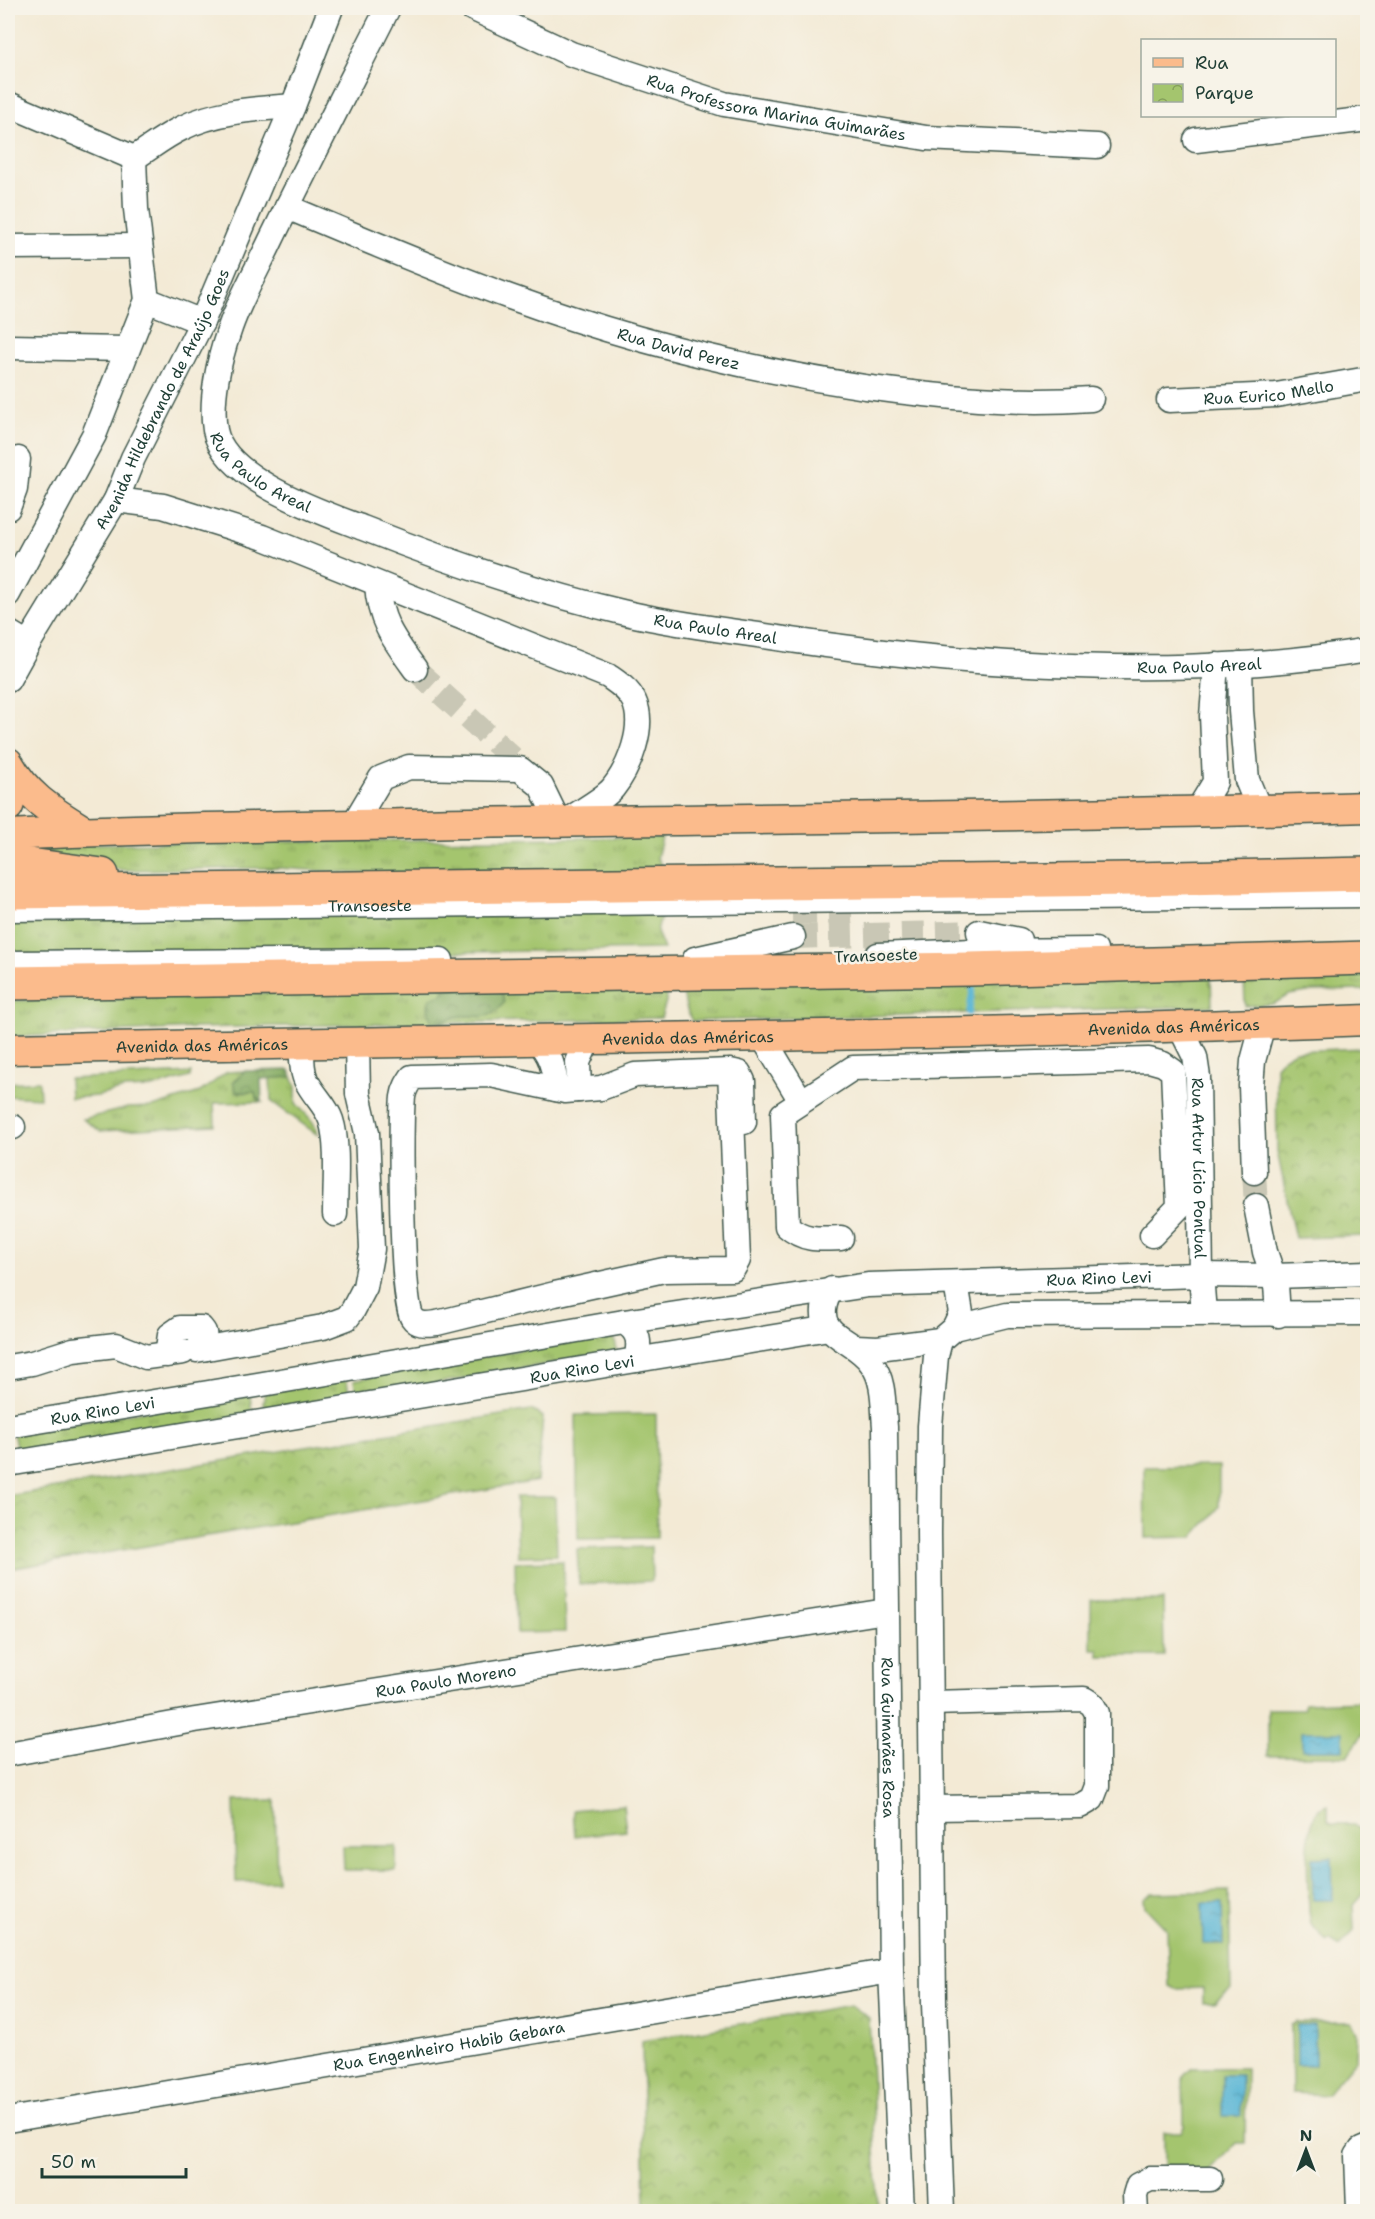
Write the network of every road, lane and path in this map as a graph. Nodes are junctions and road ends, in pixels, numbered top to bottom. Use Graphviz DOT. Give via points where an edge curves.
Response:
graph roads {
  1 [pos="331,8"];
  2 [pos="388,8"];
  3 [pos="472,8"];
  4 [pos="8,104"];
  5 [pos="293,106"];
  6 [pos="1368,119"];
  7 [pos="1196,140"];
  8 [pos="1097,146"];
  9 [pos="134,158"];
  10 [pos="287,207"];
  11 [pos="139,246"];
  12 [pos="8,247"];
  13 [pos="147,300"];
  14 [pos="202,322"];
  15 [pos="229,329"];
  16 [pos="8,347"];
  17 [pos="127,349"];
  18 [pos="1368,379"];
  19 [pos="1091,399"];
  20 [pos="1169,400"];
  21 [pos="18,459"];
  22 [pos="116,500"];
  23 [pos="8,508"];
  24 [pos="377,584"];
  25 [pos="8,594"];
  26 [pos="18,638"];
  27 [pos="1368,650"];
  28 [pos="1228,665"];
  29 [pos="415,669"];
  30 [pos="8,680"];
  31 [pos="11,783"];
  32 [pos="1368,807"];
  33 [pos="1260,811"];
  34 [pos="1196,813"];
  35 [pos="563,820"];
  36 [pos="352,825"];
  37 [pos="84,831"];
  38 [pos="8,835"];
  39 [pos="8,862"];
  40 [pos="1368,874"];
  41 [pos="1302,886"];
  42 [pos="1132,889"];
  43 [pos="212,891"];
  44 [pos="8,892"];
  45 [pos="1368,895"];
  46 [pos="1040,898"];
  47 [pos="732,901"];
  48 [pos="8,909"];
  49 [pos="792,913"];
  50 [pos="793,937"];
  51 [pos="1368,946"];
  52 [pos="1056,950"];
  53 [pos="1300,954"];
  54 [pos="1153,957"];
  55 [pos="695,958"];
  56 [pos="1368,958"];
  57 [pos="11,979"];
  58 [pos="1368,1020"];
  59 [pos="1263,1024"];
  60 [pos="1179,1025"];
  61 [pos="775,1035"];
  62 [pos="589,1038"];
  63 [pos="536,1039"];
  64 [pos="357,1042"];
  65 [pos="302,1043"];
  66 [pos="8,1049"];
  67 [pos="730,1071"];
  68 [pos="412,1077"];
  69 [pos="567,1090"];
  70 [pos="805,1091"];
  71 [pos="744,1122"];
  72 [pos="390,1127"];
  73 [pos="1254,1172"];
  74 [pos="1256,1206"];
  75 [pos="335,1214"];
  76 [pos="1152,1235"];
  77 [pos="842,1243"];
  78 [pos="1368,1273"];
  79 [pos="1201,1275"];
  80 [pos="1274,1276"];
  81 [pos="956,1283"];
  82 [pos="831,1289"];
  83 [pos="360,1297"];
  84 [pos="1204,1313"];
  85 [pos="1368,1313"];
  86 [pos="1278,1315"];
  87 [pos="624,1322"];
  88 [pos="255,1324"];
  89 [pos="829,1328"];
  90 [pos="947,1334"];
  91 [pos="856,1347"];
  92 [pos="636,1360"];
  93 [pos="8,1367"];
  94 [pos="257,1385"];
  95 [pos="266,1422"];
  96 [pos="8,1426"];
  97 [pos="8,1464"];
  98 [pos="886,1611"];
  99 [pos="931,1703"];
  100 [pos="8,1754"];
  101 [pos="932,1808"];
  102 [pos="891,1971"];
  103 [pos="8,2120"];
  104 [pos="1368,2147"];
  105 [pos="1210,2179"];
  106 [pos="1358,2210"];
  107 [pos="902,2211"];
  108 [pos="942,2211"];
  109 [pos="1136,2211"];
  1 -- 5 [label="street, Avenida Hildebrando de Araújo Goes"];
  2 -- 10 [label="street, Avenida Hildebrando de Araújo Goes"];
  3 -- 8 [label="street, Rua Professora Marina Guimarães" via="571,54 724,105 926,138"];
  4 -- 9 [label="street"];
  5 -- 9 [label="street" via="210,117 182,128"];
  5 -- 14 [label="street, Avenida Hildebrando de Araújo Goes"];
  6 -- 7 [label="street"];
  9 -- 11 [label="street"];
  10 -- 15 [label="street, Avenida Hildebrando de Araújo Goes"];
  10 -- 19 [label="street, Rua David Perez" via="512,298 597,326 760,369 908,393 1046,401"];
  11 -- 12 [label="street"];
  11 -- 13 [label="street"];
  13 -- 14 [label="street"];
  13 -- 17 [label="street"];
  14 -- 22 [label="street, Avenida Hildebrando de Araújo Goes"];
  15 -- 28 [label="street, Rua Paulo Areal" via="213,405 221,449 264,484 308,507 433,556 627,613 831,646 944,659 1060,666"];
  16 -- 17 [label="street"];
  17 -- 25 [label="street" via="94,435"];
  18 -- 20 [label="street, Rua Eurico Mello" via="1276,395"];
  21 -- 23 [label="street" via="15,489"];
  22 -- 24 [label="street" via="163,506 252,534"];
  22 -- 26 [label="street, Avenida Hildebrando de Araújo Goes"];
  24 -- 29 [label="street" via="378,604 385,623"];
  24 -- 35 [label="street" via="608,676 624,687 634,702 637,720 634,750 612,789"];
  26 -- 30 [label="street, Avenida Hildebrando de Araújo Goes"];
  27 -- 28 [label="street, Rua Paulo Areal"];
  28 -- 33 [label="street" via="1241,711 1246,780"];
  28 -- 34 [label="street" via="1212,716 1215,782"];
  31 -- 37 [label="main road"];
  32 -- 33 [label="main road"];
  33 -- 34 [label="main road"];
  34 -- 35 [label="main road"];
  35 -- 36 [label="main road"];
  35 -- 36 [label="street" via="541,786 519,767 409,767 381,778"];
  36 -- 37 [label="main road"];
  37 -- 38 [label="main road"];
  39 -- 43 [label="highway" via="114,877 183,879"];
  40 -- 41 [label="highway"];
  41 -- 42 [label="highway"];
  41 -- 45 [label="street"];
  42 -- 43 [label="highway"];
  42 -- 46 [label="street, Transoeste"];
  43 -- 44 [label="highway"];
  46 -- 47 [label="street, Transoeste"];
  46 -- 52 [label="street, Transoeste" via="979,921 1019,940"];
  47 -- 48 [label="street, Transoeste"];
  47 -- 49 [label="street, Transoeste"];
  50 -- 55 [label="street, Transoeste"];
  51 -- 53 [label="street"];
  52 -- 54 [label="street, Transoeste"];
  52 -- 55 [label="street, Transoeste"];
  53 -- 54 [label="highway"];
  53 -- 56 [label="highway"];
  54 -- 57 [label="highway" via="675,974"];
  55 -- 57 [label="street, Transoeste"];
  58 -- 59 [label="main road, Avenida das Américas"];
  59 -- 60 [label="main road, Avenida das Américas"];
  59 -- 73 [label="street" via="1251,1086"];
  60 -- 61 [label="main road, Avenida das Américas"];
  60 -- 79 [label="street, Rua Artur Lício Pontual" via="1195,1057 1198,1077"];
  61 -- 62 [label="main road, Avenida das Américas"];
  61 -- 70 [label="street"];
  62 -- 63 [label="main road, Avenida das Américas"];
  62 -- 69 [label="street"];
  63 -- 64 [label="main road, Avenida das Américas"];
  63 -- 69 [label="street" via="545,1048"];
  64 -- 65 [label="main road, Avenida das Américas"];
  64 -- 83 [label="street" via="358,1094 367,1132 372,1249"];
  65 -- 66 [label="main road, Avenida das Américas"];
  65 -- 75 [label="street" via="304,1074 326,1109 334,1133"];
  67 -- 68 [label="street" via="738,1260 733,1269 664,1270 422,1324 409,1313 404,1270 403,1098"];
  67 -- 69 [label="street" via="634,1075 601,1088"];
  67 -- 71 [label="street" via="742,1077"];
  68 -- 69 [label="street" via="491,1075"];
  68 -- 72 [label="street" via="401,1078 391,1088"];
  70 -- 76 [label="street" via="853,1068 1149,1060 1163,1064 1173,1071 1179,1207"];
  70 -- 77 [label="street" via="776,1107 778,1228 806,1245 819,1248"];
  74 -- 80 [label="street"];
  78 -- 80 [label="street, Rua Rino Levi"];
  79 -- 80 [label="street, Rua Rino Levi"];
  79 -- 81 [label="street, Rua Rino Levi"];
  79 -- 84 [label="street, Rua Artur Lício Pontual"];
  80 -- 86 [label="street"];
  81 -- 82 [label="street, Rua Rino Levi"];
  81 -- 90 [label="street" via="961,1313"];
  82 -- 87 [label="street, Rua Rino Levi"];
  82 -- 89 [label="street" via="824,1310"];
  83 -- 88 [label="street" via="330,1310"];
  83 -- 93 [label="street" via="347,1318 336,1323 146,1357 116,1345 74,1350"];
  84 -- 86 [label="street"];
  84 -- 90 [label="street" via="1007,1315"];
  85 -- 86 [label="street"];
  87 -- 92 [label="street, Rua Rino Levi" via="639,1337"];
  87 -- 94 [label="street, Rua Rino Levi"];
  89 -- 91 [label="street, Rua Guimarães Rosa"];
  89 -- 92 [label="street"];
  90 -- 91 [label="street" via="878,1348"];
  90 -- 99 [label="street" via="936,1356 930,1426"];
  91 -- 98 [label="street, Rua Guimarães Rosa" via="873,1364 882,1387"];
  92 -- 95 [label="street, Rua Rino Levi"];
  94 -- 95 [label="street" via="258,1404"];
  94 -- 96 [label="street, Rua Rino Levi"];
  95 -- 97 [label="street, Rua Rino Levi"];
  98 -- 100 [label="street, Rua Paulo Moreno" via="195,1720"];
  98 -- 102 [label="street, Rua Guimarães Rosa"];
  99 -- 101 [label="street"];
  99 -- 101 [label="street" via="1084,1699 1097,1713 1097,1786 1092,1799 1080,1806"];
  101 -- 108 [label="street"];
  102 -- 103 [label="street, Rua Engenheiro Habib Gebara"];
  102 -- 107 [label="street, Rua Guimarães Rosa"];
  104 -- 106 [label="street" via="1357,2156"];
  105 -- 109 [label="street" via="1150,2179 1138,2185"];
}
